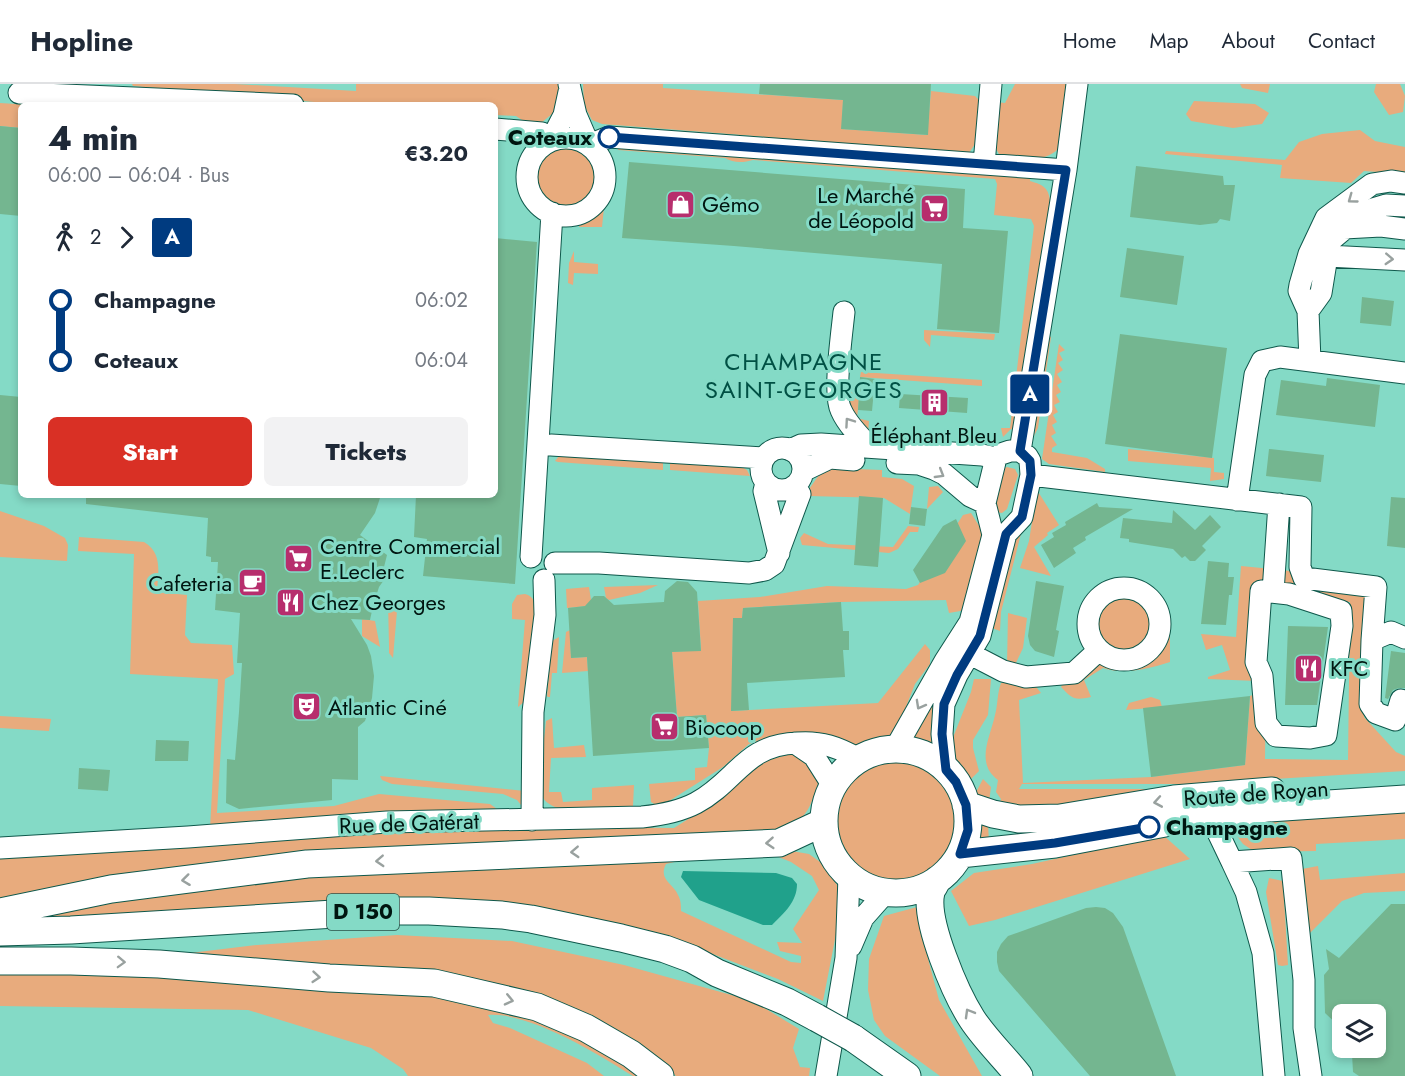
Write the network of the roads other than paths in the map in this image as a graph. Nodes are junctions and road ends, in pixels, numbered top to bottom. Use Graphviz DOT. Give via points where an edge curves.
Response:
graph roads {
  1 [pos="991,84"];
  2 [pos="1077,84"];
  3 [pos="569,88"];
  4 [pos="110,90"];
  5 [pos="20,93"];
  6 [pos="256,102"];
  7 [pos="498,129"];
  8 [pos="551,140"];
  9 [pos="589,145"];
  10 [pos="984,164"];
  11 [pos="1066,170"];
  12 [pos="1405,183"];
  13 [pos="1405,206"];
  14 [pos="557,214"];
  15 [pos="1344,228"];
  16 [pos="1405,229"];
  17 [pos="1318,255"];
  18 [pos="1405,260"];
  19 [pos="844,312"];
  20 [pos="1310,361"];
  21 [pos="1405,373"];
  22 [pos="551,445"];
  23 [pos="870,447"];
  24 [pos="790,450"];
  25 [pos="1020,451"];
  26 [pos="764,458"];
  27 [pos="996,459"];
  28 [pos="1031,475"];
  29 [pos="799,479"];
  30 [pos="766,483"];
  31 [pos="1237,500"];
  32 [pos="1279,504"];
  33 [pos="988,512"];
  34 [pos="1013,526"];
  35 [pos="778,552"];
  36 [pos="544,563"];
  37 [pos="1273,592"];
  38 [pos="1405,638"];
  39 [pos="1372,640"];
  40 [pos="964,648"];
  41 [pos="1099,650"];
  42 [pos="1401,700"];
  43 [pos="795,743"];
  44 [pos="895,749"];
  45 [pos="859,759"];
  46 [pos="946,770"];
  47 [pos="1405,782"];
  48 [pos="833,786"];
  49 [pos="1337,787"];
  50 [pos="1405,799"];
  51 [pos="966,805"];
  52 [pos="1210,816"];
  53 [pos="532,820"];
  54 [pos="824,822"];
  55 [pos="0,848"];
  56 [pos="960,854"];
  57 [pos="1232,862"];
  58 [pos="849,876"];
  59 [pos="938,880"];
  60 [pos="886,892"];
  61 [pos="0,912"];
  62 [pos="0,932"];
  63 [pos="0,951"];
  64 [pos="846,958"];
  65 [pos="0,961"];
  66 [pos="717,973"];
  67 [pos="660,1076"];
  68 [pos="826,1076"];
  69 [pos="907,1076"];
  70 [pos="1019,1076"];
  71 [pos="1274,1076"];
  72 [pos="1311,1076"];
  1 -- 10 [label="street"];
  2 -- 11 [label="street"];
  3 -- 8 [label="street" via="564,115"];
  3 -- 9 [label="street"];
  4 -- 5 [label="street"];
  4 -- 6 [label="street"];
  7 -- 8 [label="street" via="542,132"];
  8 -- 9 [label="street" via="564,137"];
  8 -- 14 [label="street" via="535,153 527,172 535,201"];
  9 -- 10 [label="street" via="609,137"];
  9 -- 14 [label="street" via="603,163 605,185 594,205 574,215"];
  10 -- 11 [label="street"];
  11 -- 25 [label="street"];
  12 -- 17 [label="street, one-way" via="1372,184 1326,218"];
  13 -- 15 [label="street" via="1386,205 1366,211"];
  14 -- 22 [label="street"];
  14 -- 36 [label="street"];
  15 -- 16 [label="street"];
  15 -- 17 [label="street"];
  17 -- 18 [label="street, one-way"];
  17 -- 20 [label="street" via="1320,293 1308,311"];
  23 -- 19 [label="street, one-way" via="840,409"];
  20 -- 21 [label="street"];
  20 -- 31 [label="street" via="1280,357 1262,361 1255,375"];
  22 -- 26 [label="street"];
  22 -- 36 [label="street"];
  23 -- 24 [label="street" via="801,445"];
  23 -- 27 [label="street"];
  24 -- 26 [label="street" via="773,450"];
  24 -- 29 [label="street" via="800,459"];
  25 -- 27 [label="street" via="1010,451"];
  25 -- 28 [label="street" via="1030,461"];
  26 -- 30 [label="street" via="761,471"];
  27 -- 33 [label="street"];
  28 -- 31 [label="street"];
  28 -- 34 [label="street" via="1022,517"];
  29 -- 30 [label="street" via="783,490"];
  29 -- 33 [label="street, one-way" via="830,458 919,464 944,474"];
  29 -- 35 [label="street" via="800,494"];
  30 -- 35 [label="street" via="764,491"];
  31 -- 32 [label="street"];
  32 -- 37 [label="street"];
  32 -- 39 [label="street" via="1301,507 1300,567 1304,578 1376,587"];
  33 -- 34 [label="street"];
  33 -- 40 [label="street" via="993,535"];
  34 -- 40 [label="street" via="1006,534 982,627"];
  35 -- 36 [label="street" via="774,564 749,573 589,562"];
  36 -- 53 [label="street" via="545,615 533,712"];
  37 -- 37 [label="street" via="1261,591 1256,662 1262,676 1266,723 1276,736 1326,735 1341,611"];
  38 -- 39 [label="street" via="1391,632"];
  39 -- 42 [label="street" via="1370,704 1376,713 1395,720"];
  40 -- 41 [label="street" via="1003,671 1026,677 1074,673"];
  40 -- 44 [label="street, one-way" via="945,661"];
  40 -- 46 [label="street" via="944,704"];
  43 -- 45 [label="street, Rue de Gatérat" via="819,742"];
  43 -- 48 [label="street" via="814,756"];
  43 -- 53 [label="street, Rue de Gatérat" via="761,751 717,789 680,810 642,817"];
  44 -- 45 [label="main road"];
  44 -- 46 [label="main road" via="931,758"];
  45 -- 48 [label="main road"];
  46 -- 51 [label="main road"];
  47 -- 49 [label="main road, Route de Royan"];
  48 -- 54 [label="main road"];
  49 -- 51 [label="main road, Route de Royan, one-way" via="1174,799 1060,818 1019,819"];
  49 -- 52 [label="main road" via="1322,797 1213,805"];
  50 -- 52 [label="main road, Route de Royan"];
  51 -- 56 [label="main road" via="968,830"];
  52 -- 56 [label="main road, Route de Royan" via="1055,843"];
  52 -- 57 [label="street"];
  53 -- 55 [label="street, Rue de Gatérat" via="387,822"];
  54 -- 58 [label="main road" via="831,852"];
  54 -- 61 [label="main road, one-way" via="779,843 307,864 111,889"];
  56 -- 59 [label="main road"];
  57 -- 71 [label="street" via="1246,892 1263,953"];
  57 -- 72 [label="street" via="1291,858"];
  58 -- 60 [label="main road"];
  58 -- 64 [label="street"];
  59 -- 60 [label="main road" via="904,892"];
  70 -- 59 [label="main road, one-way" via="972,1020 950,980 931,911 931,893"];
  60 -- 64 [label="street" via="863,918"];
  62 -- 66 [label="main road, D 150" via="384,911 471,912 531,919 621,938 692,959"];
  63 -- 66 [label="main road, D 150" via="432,926 539,937"];
  64 -- 68 [label="street"];
  65 -- 67 [label="main road, one-way" via="148,963 328,978 434,982 537,1007 631,1053"];
  66 -- 69 [label="main road, D 150, bridge" via="817,1018"];
}
